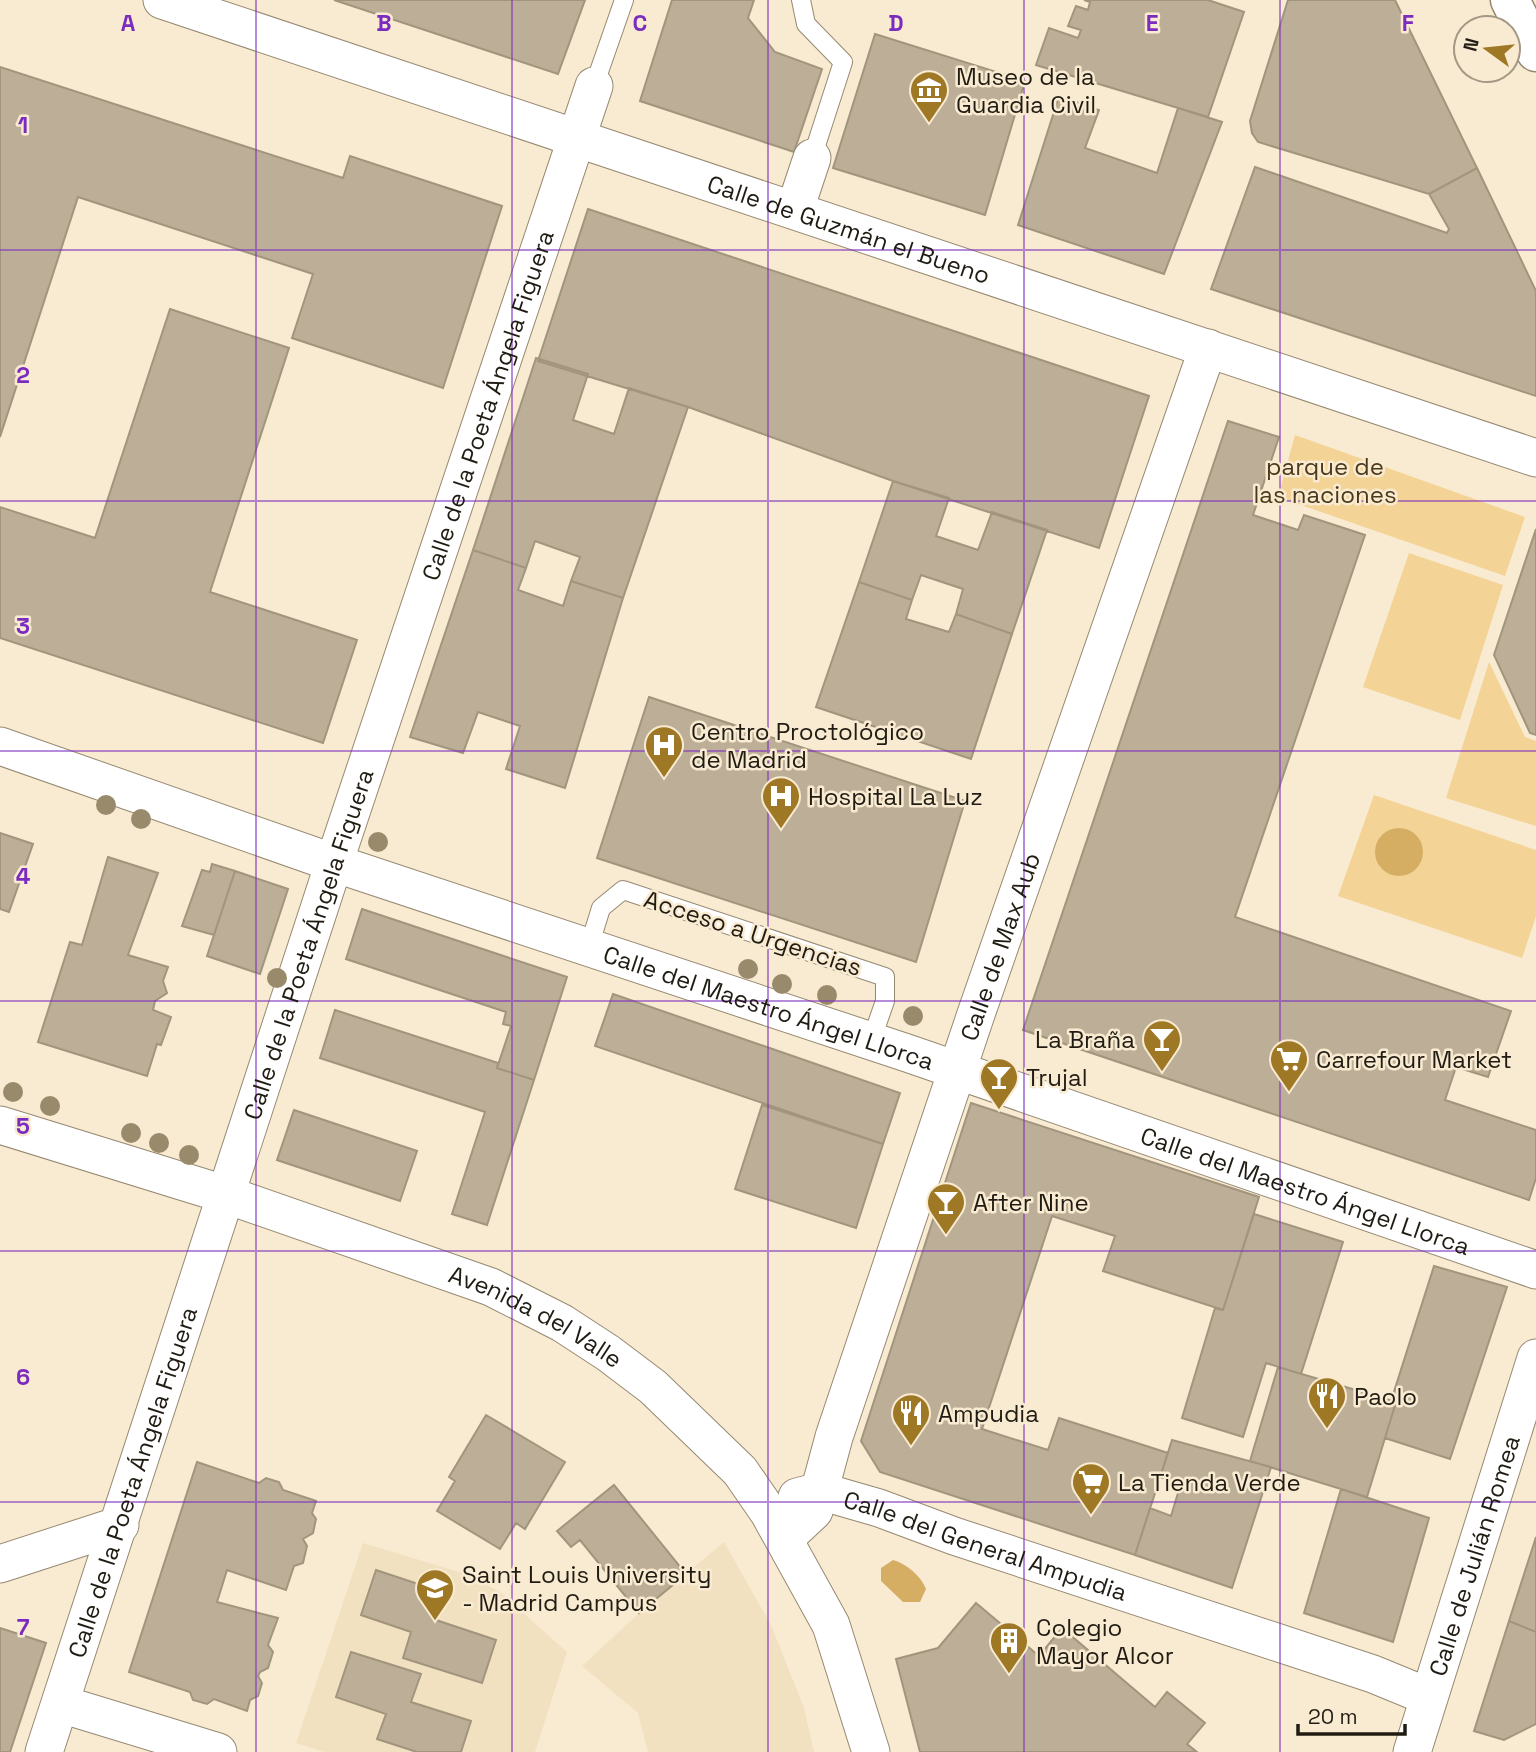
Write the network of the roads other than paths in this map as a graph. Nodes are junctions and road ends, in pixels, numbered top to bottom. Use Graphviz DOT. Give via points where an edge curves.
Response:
graph roads {
  1 [pos="162,0"];
  2 [pos="624,0"];
  3 [pos="801,0"];
  4 [pos="1510,0"];
  5 [pos="1536,52"];
  6 [pos="594,86"];
  7 [pos="577,136"];
  8 [pos="812,158"];
  9 [pos="795,209"];
  10 [pos="1208,348"];
  11 [pos="1536,458"];
  12 [pos="0,746"];
  13 [pos="334,863"];
  14 [pos="589,947"];
  15 [pos="871,1041"];
  16 [pos="958,1070"];
  17 [pos="0,1125"];
  18 [pos="227,1195"];
  19 [pos="1536,1270"];
  20 [pos="1536,1358"];
  21 [pos="820,1491"];
  22 [pos="120,1525"];
  23 [pos="777,1525"];
  24 [pos="0,1564"];
  25 [pos="1429,1697"];
  26 [pos="61,1704"];
  27 [pos="44,1752"];
  28 [pos="218,1752"];
  29 [pos="871,1752"];
  30 [pos="1412,1752"];
  31 [pos="1424,1752"];
  1 -- 7 [label="street, Calle de Guzmán el Bueno"];
  2 -- 6 [label="lane"];
  3 -- 8 [label="lane" via="806,24 843,62"];
  4 -- 5 [label="main road"];
  6 -- 7 [label="street, Calle de la Poeta Ángela Figuera"];
  7 -- 9 [label="street, Calle de Guzmán el Bueno"];
  7 -- 13 [label="street, Calle de la Poeta Ángela Figuera"];
  8 -- 9 [label="street"];
  9 -- 10 [label="street, Calle de Guzmán el Bueno"];
  10 -- 11 [label="street, Calle de Guzmán el Bueno"];
  10 -- 16 [label="street, Calle de Max Aub"];
  12 -- 13 [label="street, Calle del Maestro Ángel Llorca"];
  13 -- 14 [label="street, Calle del Maestro Ángel Llorca"];
  13 -- 18 [label="street, Calle de la Poeta Ángela Figuera"];
  14 -- 15 [label="street, Calle del Maestro Ángel Llorca"];
  14 -- 15 [label="lane, Acceso a Urgencias" via="601,908 623,890 885,976 885,1001"];
  15 -- 16 [label="street, Calle del Maestro Ángel Llorca"];
  16 -- 19 [label="street, Calle del Maestro Ángel Llorca"];
  16 -- 21 [label="street, Calle de Max Aub" via="834,1437"];
  17 -- 18 [label="street, Avenida del Valle"];
  18 -- 22 [label="street, Calle de la Poeta Ángela Figuera"];
  18 -- 23 [label="street, Avenida del Valle" via="491,1287 562,1323 653,1387 740,1471"];
  20 -- 25 [label="street, Calle de Julián Romea"];
  21 -- 23 [label="street, Calle de Max Aub" via="814,1511"];
  21 -- 25 [label="street, Calle del General Ampudia" via="1373,1674"];
  22 -- 24 [label="street"];
  22 -- 26 [label="street, Calle de la Poeta Ángela Figuera"];
  23 -- 29 [label="street, Avenida del Valle" via="831,1625"];
  25 -- 30 [label="street, Calle de Julián Romea"];
  25 -- 31 [label="street"];
  26 -- 27 [label="street, Calle de la Poeta Ángela Figuera"];
  26 -- 28 [label="street"];
}
